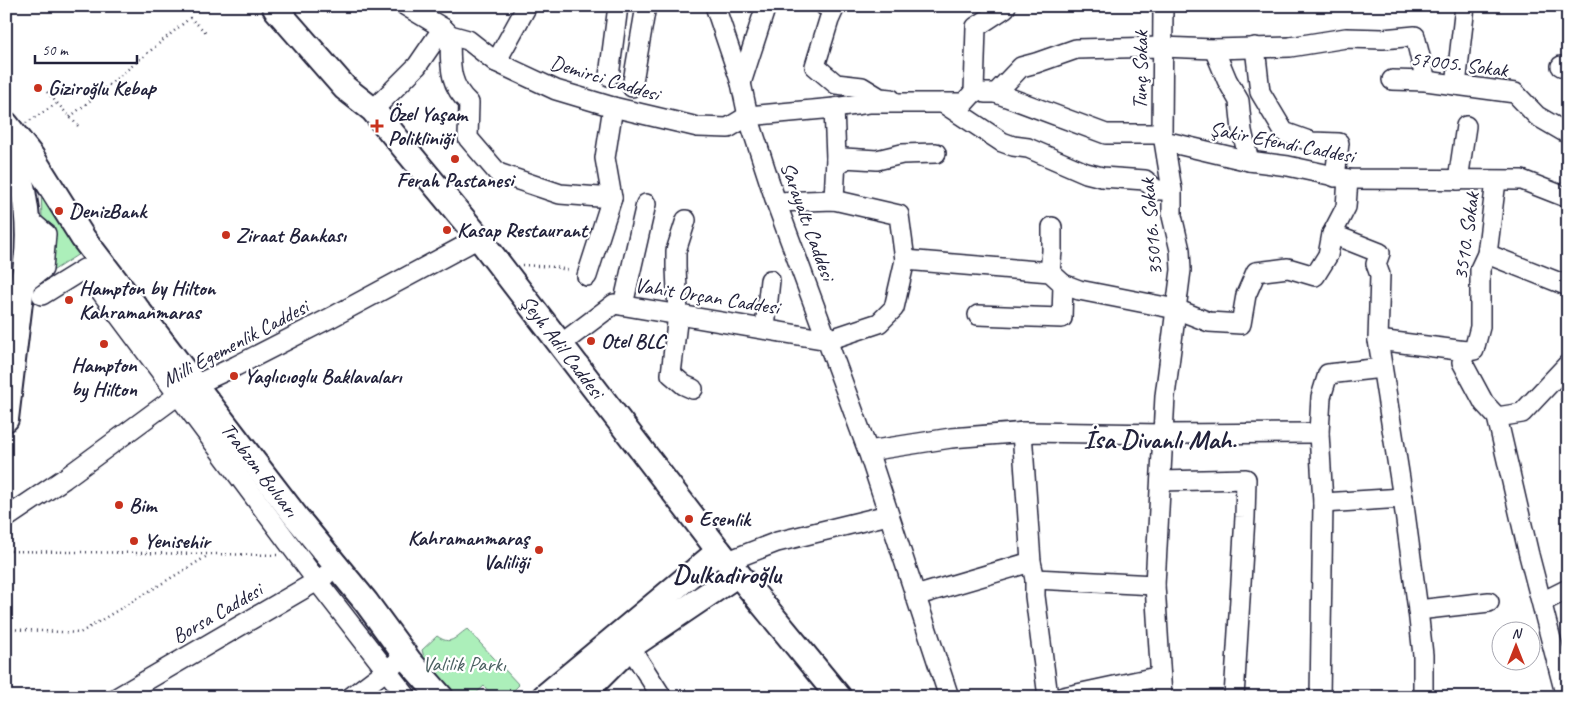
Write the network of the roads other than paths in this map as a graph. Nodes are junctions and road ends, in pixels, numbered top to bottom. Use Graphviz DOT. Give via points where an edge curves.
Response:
graph roads {
  1 [pos="406,6"];
  2 [pos="527,6"];
  3 [pos="618,6"];
  4 [pos="646,6"];
  5 [pos="716,6"];
  6 [pos="766,6"];
  7 [pos="1163,6"];
  8 [pos="1465,6"];
  9 [pos="276,7"];
  10 [pos="832,7"];
  11 [pos="1005,7"];
  12 [pos="447,32"];
  13 [pos="1162,47"];
  14 [pos="1255,47"];
  15 [pos="1214,49"];
  16 [pos="496,62"];
  17 [pos="609,76"];
  18 [pos="1392,80"];
  19 [pos="1426,81"];
  20 [pos="741,83"];
  21 [pos="1456,85"];
  22 [pos="632,86"];
  23 [pos="974,92"];
  24 [pos="996,93"];
  25 [pos="943,103"];
  26 [pos="614,107"];
  27 [pos="834,108"];
  28 [pos="373,110"];
  29 [pos="748,116"];
  30 [pos="1466,126"];
  31 [pos="12,128"];
  32 [pos="1568,134"];
  33 [pos="1163,137"];
  34 [pos="936,153"];
  35 [pos="836,158"];
  36 [pos="1249,161"];
  37 [pos="1342,178"];
  38 [pos="1458,180"];
  39 [pos="1496,181"];
  40 [pos="1172,190"];
  41 [pos="612,198"];
  42 [pos="1568,198"];
  43 [pos="834,200"];
  44 [pos="776,202"];
  45 [pos="646,204"];
  46 [pos="686,220"];
  47 [pos="1052,227"];
  48 [pos="1332,234"];
  49 [pos="478,238"];
  50 [pos="1487,254"];
  51 [pos="905,260"];
  52 [pos="587,276"];
  53 [pos="1056,278"];
  54 [pos="770,280"];
  55 [pos="1568,286"];
  56 [pos="32,290"];
  57 [pos="623,305"];
  58 [pos="1176,309"];
  59 [pos="678,314"];
  60 [pos="978,315"];
  61 [pos="765,328"];
  62 [pos="828,340"];
  63 [pos="1378,340"];
  64 [pos="561,344"];
  65 [pos="1466,351"];
  66 [pos="1568,364"];
  67 [pos="1382,368"];
  68 [pos="693,389"];
  69 [pos="181,394"];
  70 [pos="1497,417"];
  71 [pos="6,418"];
  72 [pos="1022,432"];
  73 [pos="1319,433"];
  74 [pos="1164,434"];
  75 [pos="868,451"];
  76 [pos="1161,481"];
  77 [pos="1403,498"];
  78 [pos="1322,502"];
  79 [pos="15,504"];
  80 [pos="888,515"];
  81 [pos="6,518"];
  82 [pos="729,562"];
  83 [pos="337,567"];
  84 [pos="1033,570"];
  85 [pos="317,582"];
  86 [pos="1155,585"];
  87 [pos="1568,590"];
  88 [pos="915,596"];
  89 [pos="1489,602"];
  90 [pos="1542,602"];
  91 [pos="1418,610"];
  92 [pos="630,647"];
  93 [pos="405,655"];
  94 [pos="387,670"];
  95 [pos="1161,676"];
  96 [pos="118,697"];
  97 [pos="351,697"];
  98 [pos="407,697"];
  99 [pos="441,697"];
  100 [pos="544,697"];
  101 [pos="580,697"];
  102 [pos="662,697"];
  103 [pos="839,697"];
  104 [pos="949,697"];
  105 [pos="1048,697"];
  106 [pos="1063,697"];
  107 [pos="1162,697"];
  108 [pos="1234,697"];
  109 [pos="1320,697"];
  110 [pos="1424,697"];
  111 [pos="1566,697"];
  1 -- 12 [label="street, Demirci Caddesi"];
  2 -- 16 [label="street"];
  3 -- 17 [label="street"];
  4 -- 22 [label="street"];
  5 -- 20 [label="street, Sarayaltı Caddesi"];
  6 -- 20 [label="street"];
  7 -- 13 [label="street, Tunç Sokak"];
  8 -- 21 [label="street"];
  9 -- 28 [label="main road, Şeyh Adil Caddesi" via="346,88"];
  10 -- 25 [label="street" via="814,66 836,84 862,86 880,98"];
  11 -- 23 [label="street" via="976,27"];
  12 -- 16 [label="street, Demirci Caddesi" via="468,40"];
  12 -- 28 [label="street"];
  12 -- 41 [label="street" via="451,78 469,103 468,138 498,173 560,194"];
  13 -- 15 [label="street"];
  13 -- 24 [label="street" via="1076,48 1021,67"];
  13 -- 33 [label="street, Tunç Sokak"];
  14 -- 15 [label="street"];
  14 -- 19 [label="street" via="1290,47 1346,38 1414,36"];
  14 -- 37 [label="street" via="1260,92 1284,132 1312,142 1339,143"];
  15 -- 36 [label="street" via="1239,101"];
  16 -- 26 [label="street, Demirci Caddesi" via="556,90"];
  18 -- 19 [label="street, 57005. Sokak"];
  19 -- 21 [label="street, 57005. Sokak"];
  20 -- 29 [label="street, Sarayaltı Caddesi"];
  21 -- 32 [label="street, 57005. Sokak" via="1515,93 1537,116"];
  23 -- 24 [label="street, Şakir Efendi Caddesi"];
  23 -- 25 [label="street" via="964,103"];
  24 -- 33 [label="street, Şakir Efendi Caddesi" via="1106,134"];
  25 -- 27 [label="street" via="869,103"];
  25 -- 40 [label="street" via="1002,142 1028,148 1086,173 1145,180 1156,190"];
  26 -- 29 [label="street, Demirci Caddesi" via="698,127 728,128"];
  26 -- 41 [label="street" via="605,158"];
  27 -- 29 [label="street"];
  27 -- 35 [label="street"];
  28 -- 49 [label="main road, Şeyh Adil Caddesi"];
  29 -- 44 [label="street, Sarayaltı Caddesi"];
  30 -- 38 [label="street"];
  31 -- 56 [label="main road" via="14,155 25,199 27,264"];
  31 -- 69 [label="main road, Trabzon Bulvarı"];
  33 -- 36 [label="street, Şakir Efendi Caddesi"];
  33 -- 40 [label="street, 35016. Sokak"];
  34 -- 35 [label="street" via="902,154 877,160 844,158 843,161"];
  35 -- 43 [label="street"];
  36 -- 37 [label="street, Şakir Efendi Caddesi"];
  37 -- 38 [label="street, Şakir Efendi Caddesi"];
  37 -- 48 [label="street" via="1346,207"];
  38 -- 39 [label="street, Şakir Efendi Caddesi"];
  39 -- 42 [label="street, Şakir Efendi Caddesi" via="1522,180"];
  39 -- 50 [label="street, 3510. Sokak"];
  40 -- 58 [label="street, 35016. Sokak" via="1172,216 1181,270"];
  41 -- 52 [label="street"];
  43 -- 44 [label="street"];
  43 -- 51 [label="street" via="899,215"];
  44 -- 62 [label="street, Sarayaltı Caddesi"];
  45 -- 57 [label="street"];
  46 -- 59 [label="street" via="676,251"];
  47 -- 53 [label="street"];
  48 -- 58 [label="street" via="1328,255 1315,276 1288,268 1256,272 1246,295 1241,324 1209,322"];
  48 -- 63 [label="street" via="1380,253 1376,264 1380,275"];
  49 -- 64 [label="main road, Şeyh Adil Caddesi"];
  49 -- 69 [label="street, Milli Egemenlik Caddesi" via="332,318"];
  50 -- 55 [label="street"];
  50 -- 65 [label="street, 3510. Sokak" via="1480,270 1480,327 1474,350"];
  51 -- 53 [label="street"];
  51 -- 62 [label="street" via="894,308 879,323"];
  53 -- 58 [label="street" via="1080,290"];
  53 -- 60 [label="street" via="1062,318"];
  54 -- 61 [label="street"];
  56 -- 69 [label="street, Trabzon Bulvarı" via="84,269"];
  56 -- 71 [label="main road"];
  57 -- 59 [label="street, Vahit Orçan Caddesi"];
  57 -- 64 [label="street, Vahit Orçan Caddesi" via="614,304"];
  58 -- 74 [label="street, 35016. Sokak" via="1165,396"];
  59 -- 61 [label="street, Vahit Orçan Caddesi"];
  59 -- 68 [label="street" via="671,374"];
  61 -- 62 [label="street, Vahit Orçan Caddesi"];
  62 -- 75 [label="street, Sarayaltı Caddesi"];
  63 -- 65 [label="street"];
  63 -- 67 [label="street"];
  64 -- 82 [label="main road, Şeyh Adil Caddesi"];
  65 -- 70 [label="street" via="1462,362 1484,403"];
  66 -- 70 [label="street" via="1522,413"];
  67 -- 73 [label="street" via="1328,374 1321,397"];
  67 -- 77 [label="street"];
  69 -- 79 [label="street, Milli Egemenlik Caddesi" via="64,479"];
  69 -- 83 [label="main road, Trabzon Bulvarı" via="297,518"];
  69 -- 85 [label="street, Trabzon Bulvarı"];
  70 -- 90 [label="street"];
  72 -- 74 [label="street"];
  72 -- 75 [label="street" via="950,438"];
  72 -- 84 [label="street"];
  73 -- 74 [label="street"];
  73 -- 78 [label="street"];
  74 -- 76 [label="street, 35016. Sokak"];
  75 -- 80 [label="street, Sarayaltı Caddesi"];
  76 -- 86 [label="street, 35016. Sokak"];
  76 -- 108 [label="street" via="1246,479"];
  77 -- 78 [label="street"];
  77 -- 91 [label="street"];
  78 -- 109 [label="street"];
  79 -- 81 [label="street, Milli Egemenlik Caddesi"];
  80 -- 82 [label="street" via="777,542"];
  80 -- 88 [label="street, Sarayaltı Caddesi"];
  82 -- 92 [label="main road"];
  82 -- 100 [label="main road"];
  82 -- 103 [label="main road, Şeyh Adil Caddesi"];
  83 -- 85 [label="street, Borsa Caddesi"];
  83 -- 93 [label="main road, Trabzon Bulvarı"];
  84 -- 86 [label="street"];
  84 -- 88 [label="street"];
  84 -- 105 [label="street"];
  85 -- 94 [label="street, Trabzon Bulvarı"];
  85 -- 96 [label="street, Borsa Caddesi"];
  86 -- 95 [label="street, 35016. Sokak"];
  87 -- 90 [label="street"];
  88 -- 104 [label="street, Sarayaltı Caddesi"];
  89 -- 91 [label="street"];
  90 -- 111 [label="street"];
  91 -- 110 [label="street"];
  92 -- 101 [label="main road"];
  92 -- 102 [label="street"];
  93 -- 94 [label="street"];
  93 -- 99 [label="main road, Trabzon Bulvarı"];
  94 -- 97 [label="street"];
  94 -- 98 [label="street, Trabzon Bulvarı"];
  95 -- 106 [label="street"];
  95 -- 107 [label="street, 35016. Sokak"];
}
